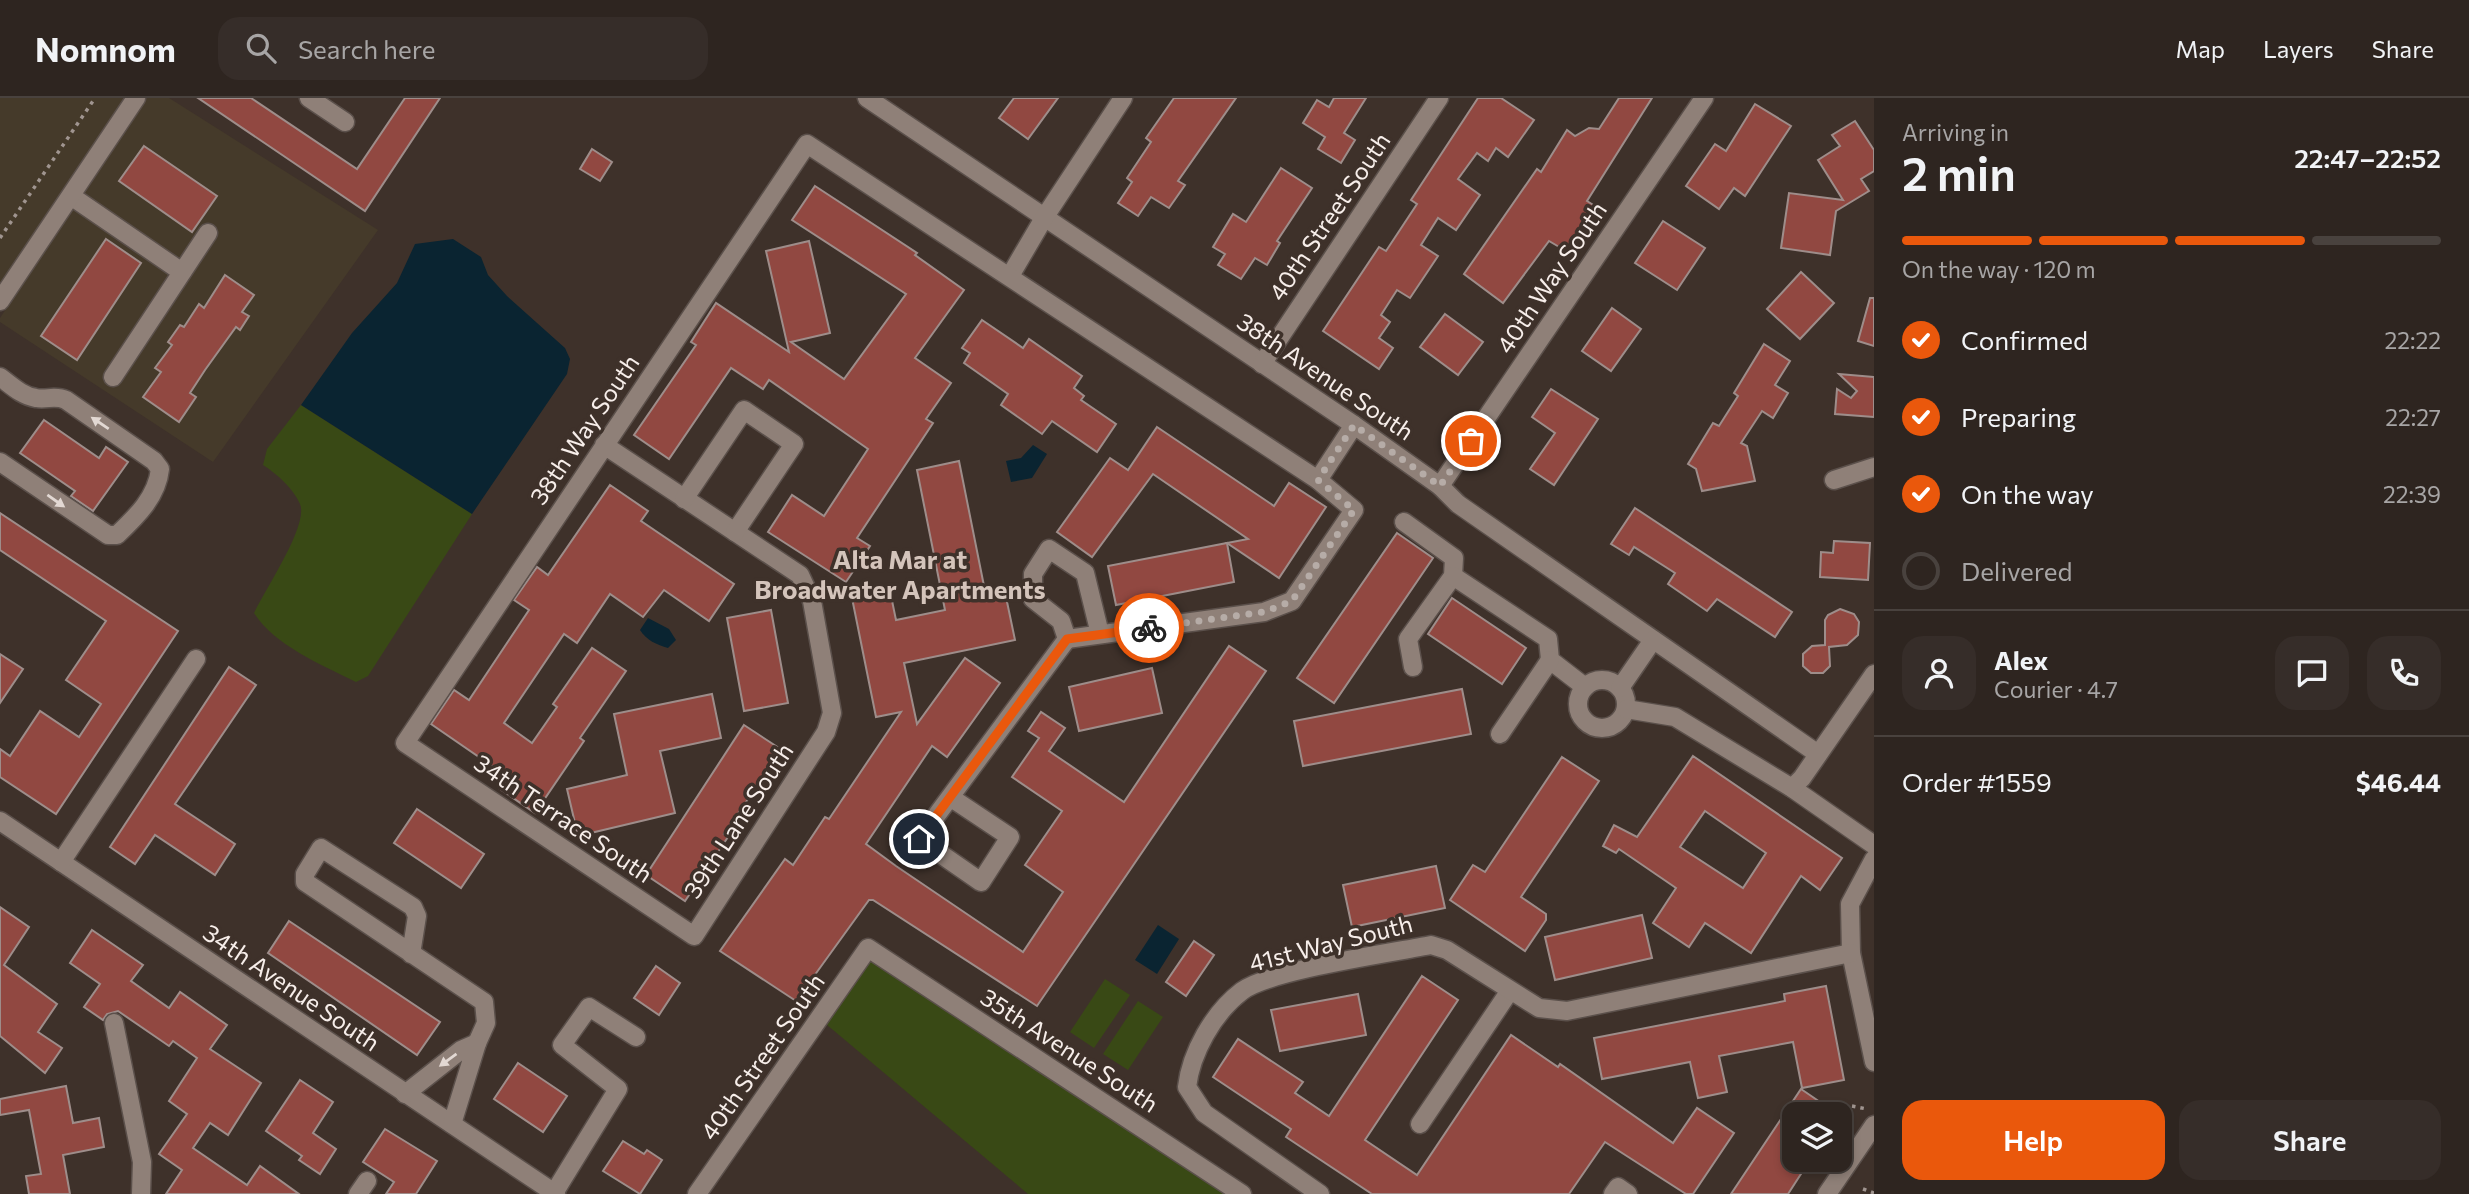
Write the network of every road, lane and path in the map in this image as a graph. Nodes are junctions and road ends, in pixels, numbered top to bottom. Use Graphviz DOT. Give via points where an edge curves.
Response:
graph roads {
  1 [pos="95,98"];
  2 [pos="135,98"];
  3 [pos="309,98"];
  4 [pos="867,98"];
  5 [pos="1124,98"];
  6 [pos="1439,98"];
  7 [pos="1704,98"];
  8 [pos="345,122"];
  9 [pos="71,196"];
  10 [pos="1044,218"];
  11 [pos="208,233"];
  12 [pos="0,238"];
  13 [pos="182,272"];
  14 [pos="1010,276"];
  15 [pos="0,301"];
  16 [pos="1262,364"];
  17 [pos="0,377"];
  18 [pos="113,377"];
  19 [pos="1354,425"];
  20 [pos="604,445"];
  21 [pos="0,462"];
  22 [pos="1874,467"];
  23 [pos="1318,480"];
  24 [pos="1834,480"];
  25 [pos="1440,486"];
  26 [pos="684,499"];
  27 [pos="1404,522"];
  28 [pos="735,532"];
  29 [pos="1453,576"];
  30 [pos="1100,634"];
  31 [pos="1067,639"];
  32 [pos="1653,640"];
  33 [pos="196,659"];
  34 [pos="1550,660"];
  35 [pos="1413,667"];
  36 [pos="1874,674"];
  37 [pos="1585,687"];
  38 [pos="1620,688"];
  39 [pos="1626,709"];
  40 [pos="1500,734"];
  41 [pos="405,743"];
  42 [pos="1818,754"];
  43 [pos="1792,788"];
  44 [pos="950,797"];
  45 [pos="0,821"];
  46 [pos="1874,845"];
  47 [pos="1874,859"];
  48 [pos="61,862"];
  49 [pos="694,936"];
  50 [pos="869,948"];
  51 [pos="1850,953"];
  52 [pos="411,954"];
  53 [pos="1509,992"];
  54 [pos="114,1023"];
  55 [pos="636,1037"];
  56 [pos="477,1043"];
  57 [pos="1874,1062"];
  58 [pos="405,1094"];
  59 [pos="1852,1106"];
  60 [pos="1874,1110"];
  61 [pos="452,1124"];
  62 [pos="1420,1124"];
  63 [pos="1874,1125"];
  64 [pos="1863,1189"];
  65 [pos="1316,1191"];
  66 [pos="555,1193"];
  67 [pos="1874,1193"];
  68 [pos="141,1194"];
  69 [pos="697,1194"];
  70 [pos="1242,1194"];
  71 [pos="1827,1194"];
  1 -- 12 [label="path"];
  2 -- 9 [label="street"];
  3 -- 8 [label="street"];
  4 -- 10 [label="street, 38th Avenue South"];
  5 -- 10 [label="street"];
  6 -- 16 [label="street, 40th Street South"];
  7 -- 25 [label="street, 40th Way South"];
  9 -- 13 [label="street"];
  9 -- 15 [label="street"];
  10 -- 14 [label="street"];
  10 -- 16 [label="street, 38th Avenue South"];
  11 -- 13 [label="street"];
  13 -- 18 [label="street"];
  14 -- 20 [label="street, 38th Way South" via="807,144"];
  14 -- 23 [label="street"];
  16 -- 19 [label="street, 38th Avenue South"];
  21 -- 17 [label="street, one-way" via="108,535 117,535 143,508 158,483 160,469 66,400 26,396"];
  19 -- 23 [label="street"];
  19 -- 25 [label="street, 38th Avenue South"];
  20 -- 26 [label="street"];
  20 -- 41 [label="street, 38th Way South"];
  22 -- 24 [label="street"];
  23 -- 30 [label="street" via="1354,510 1292,601 1264,612"];
  25 -- 32 [label="street, 38th Avenue South" via="1458,504"];
  26 -- 28 [label="street"];
  26 -- 28 [label="street" via="744,410 794,444"];
  27 -- 29 [label="street" via="1454,558"];
  28 -- 49 [label="street, 39th Lane South" via="800,575 812,601 832,713 826,732"];
  29 -- 34 [label="street" via="1548,639"];
  29 -- 35 [label="street" via="1408,639"];
  30 -- 31 [label="street"];
  30 -- 31 [label="street" via="1085,573 1049,549 1032,574 1033,599 1061,621"];
  31 -- 44 [label="street"];
  32 -- 38 [label="street"];
  32 -- 42 [label="street, 38th Avenue South"];
  33 -- 48 [label="street"];
  34 -- 37 [label="street"];
  34 -- 40 [label="street"];
  36 -- 42 [label="street"];
  37 -- 38 [label="street" via="1599,681"];
  37 -- 39 [label="street" via="1578,709 1594,727 1610,727"];
  38 -- 39 [label="street"];
  39 -- 43 [label="street" via="1675,717"];
  41 -- 49 [label="street, 34th Terrace South"];
  42 -- 43 [label="street"];
  43 -- 46 [label="street"];
  44 -- 44 [label="street" via="919,839 981,882 1010,837"];
  45 -- 48 [label="street, 34th Avenue South"];
  47 -- 51 [label="street" via="1850,904"];
  48 -- 58 [label="street, 34th Avenue South"];
  50 -- 69 [label="street, 40th Street South"];
  50 -- 70 [label="street, 35th Avenue South"];
  51 -- 53 [label="street, 41st Way South" via="1567,1011 1539,1008"];
  51 -- 57 [label="street"];
  52 -- 52 [label="street" via="305,882 321,848 413,907"];
  52 -- 56 [label="street" via="484,1002 486,1023"];
  53 -- 62 [label="street"];
  53 -- 65 [label="street, 41st Way South" via="1447,950 1431,945 1278,977 1242,991 1213,1023 1189,1063 1186,1087 1204,1113"];
  54 -- 68 [label="street" via="142,1162"];
  55 -- 66 [label="street" via="589,1007 562,1045 618,1089"];
  56 -- 58 [label="street, one-way" via="461,1050"];
  56 -- 61 [label="street"];
  58 -- 61 [label="street, 34th Avenue South"];
  59 -- 60 [label="path"];
  61 -- 66 [label="street, 34th Avenue South"];
  63 -- 71 [label="street"];
  64 -- 67 [label="path"];
}
